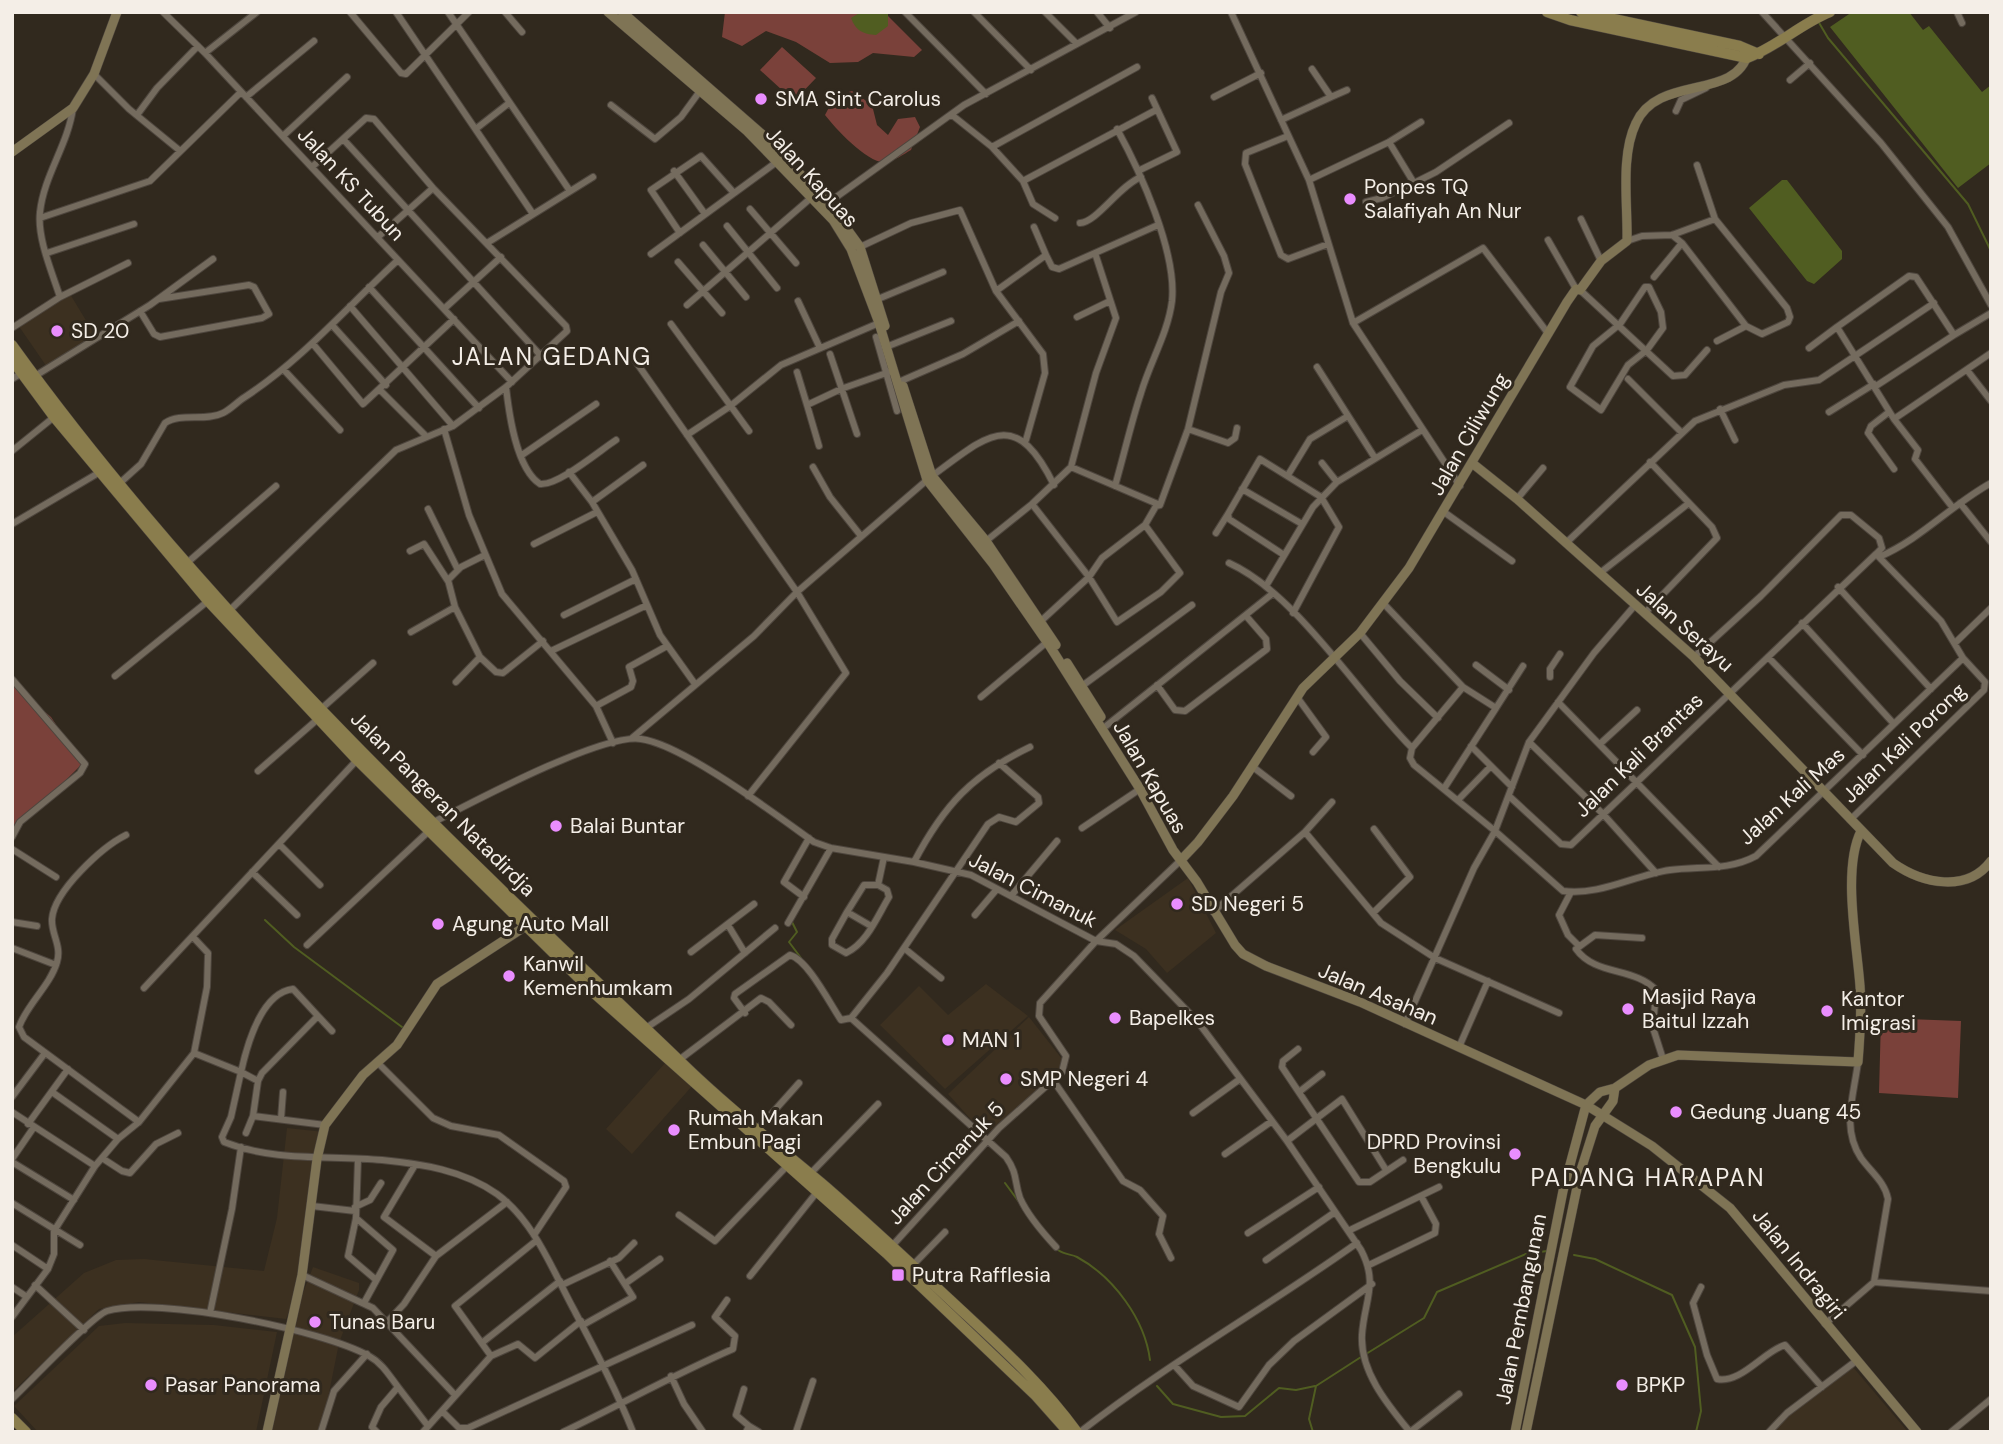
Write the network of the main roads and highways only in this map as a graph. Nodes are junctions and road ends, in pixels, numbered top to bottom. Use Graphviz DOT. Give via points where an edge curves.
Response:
graph roads {
  1 [pos="1547,12"];
  2 [pos="1581,12"];
  3 [pos="1829,12"];
  4 [pos="1752,53"];
  5 [pos="12,345"];
  6 [pos="12,360"];
  7 [pos="17,376"];
  8 [pos="85,448"];
  9 [pos="226,614"];
  10 [pos="320,714"];
  11 [pos="431,826"];
  12 [pos="529,925"];
  13 [pos="807,1178"];
  14 [pos="889,1249"];
  15 [pos="960,1317"];
  16 [pos="12,1418"];
  17 [pos="26,1432"];
  18 [pos="1068,1432"];
  19 [pos="1078,1432"];
  1 -- 4 [label="main road"];
  2 -- 4 [label="main road"];
  3 -- 4 [label="main road"];
  5 -- 8 [label="main road, Jalan Pangeran Natadirdja"];
  6 -- 7 [label="main road, Jalan Pangeran Natadirdja"];
  7 -- 8 [label="main road, Jalan Pangeran Natadirdja"];
  8 -- 9 [label="main road, Jalan Pangeran Natadirdja" via="121,482"];
  8 -- 9 [label="main road, Jalan Pangeran Natadirdja" via="208,601"];
  9 -- 10 [label="main road, Jalan Pangeran Natadirdja"];
  10 -- 11 [label="main road, Jalan Pangeran Natadirdja"];
  10 -- 11 [label="main road, Jalan Pangeran Natadirdja" via="357,760"];
  11 -- 12 [label="main road, Jalan Pangeran Natadirdja"];
  12 -- 13 [label="main road, Jalan Pangeran Natadirdja"];
  12 -- 13 [label="main road, Jalan Pangeran Natadirdja" via="787,1166"];
  13 -- 14 [label="main road, Jalan Pangeran Natadirdja"];
  13 -- 14 [label="main road, Jalan Pangeran Natadirdja" via="817,1192"];
  14 -- 15 [label="main road"];
  14 -- 15 [label="main road" via="913,1265"];
  15 -- 18 [label="main road"];
  15 -- 19 [label="main road" via="1015,1361"];
  16 -- 17 [label="main road"];
}
